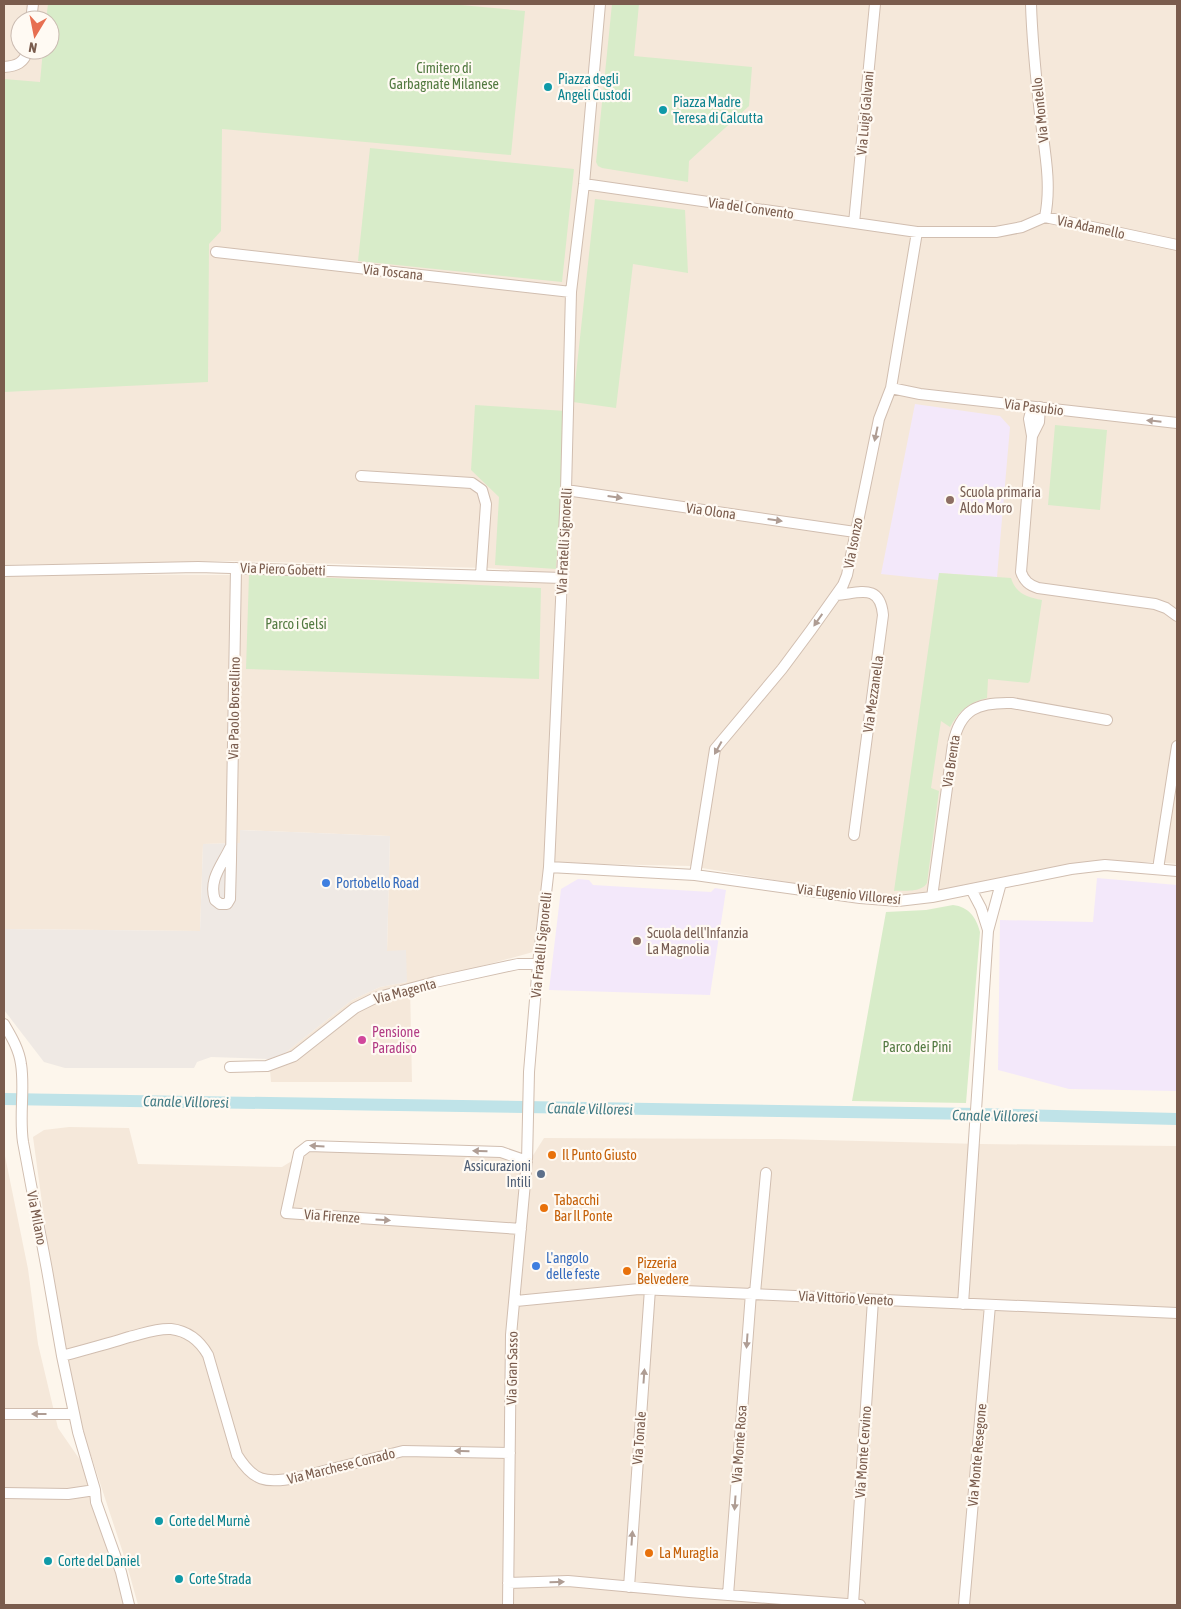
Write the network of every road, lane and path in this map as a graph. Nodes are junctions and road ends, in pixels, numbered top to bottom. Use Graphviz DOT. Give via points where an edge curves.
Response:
graph roads {
  1 [pos="600,4"];
  2 [pos="875,4"];
  3 [pos="1031,4"];
  4 [pos="24,60"];
  5 [pos="4,67"];
  6 [pos="584,184"];
  7 [pos="1045,216"];
  8 [pos="854,223"];
  9 [pos="917,232"];
  10 [pos="1177,245"];
  11 [pos="216,252"];
  12 [pos="571,292"];
  13 [pos="891,388"];
  14 [pos="1036,407"];
  15 [pos="1177,423"];
  16 [pos="361,476"];
  17 [pos="566,490"];
  18 [pos="855,532"];
  19 [pos="236,568"];
  20 [pos="4,571"];
  21 [pos="481,575"];
  22 [pos="562,578"];
  23 [pos="836,595"];
  24 [pos="1177,616"];
  25 [pos="1108,720"];
  26 [pos="1177,746"];
  27 [pos="854,835"];
  28 [pos="230,848"];
  29 [pos="549,867"];
  30 [pos="1158,869"];
  31 [pos="1177,871"];
  32 [pos="695,875"];
  33 [pos="1001,883"];
  34 [pos="971,889"];
  35 [pos="932,897"];
  36 [pos="988,931"];
  37 [pos="538,964"];
  38 [pos="4,1024"];
  39 [pos="230,1068"];
  40 [pos="528,1132"];
  41 [pos="527,1161"];
  42 [pos="766,1173"];
  43 [pos="522,1230"];
  44 [pos="650,1289"];
  45 [pos="753,1293"];
  46 [pos="873,1300"];
  47 [pos="516,1301"];
  48 [pos="963,1304"];
  49 [pos="990,1305"];
  50 [pos="1177,1313"];
  51 [pos="62,1356"];
  52 [pos="4,1414"];
  53 [pos="74,1414"];
  54 [pos="510,1453"];
  55 [pos="95,1490"];
  56 [pos="4,1493"];
  57 [pos="508,1583"];
  58 [pos="629,1587"];
  59 [pos="728,1595"];
  60 [pos="129,1605"];
  61 [pos="508,1605"];
  62 [pos="856,1605"];
  63 [pos="964,1605"];
  1 -- 6 [label="street, Via Fratelli Signorelli"];
  2 -- 8 [label="street, Via Luigi Galvani"];
  3 -- 7 [label="street, Via Montello" via="1049,199"];
  4 -- 5 [label="street"];
  6 -- 8 [label="street, Via del Convento"];
  6 -- 12 [label="street, Via Fratelli Signorelli"];
  7 -- 9 [label="street, Via Adamello" via="1022,227 996,232"];
  7 -- 10 [label="street, Via Adamello"];
  8 -- 9 [label="street, Via del Convento"];
  9 -- 13 [label="street, Via Isonzo"];
  11 -- 12 [label="street, Via Toscana"];
  12 -- 17 [label="street, Via Fratelli Signorelli"];
  13 -- 14 [label="street, Via Pasubio"];
  13 -- 18 [label="street, Via Isonzo, one-way" via="879,419"];
  15 -- 14 [label="street, Via Pasubio, one-way"];
  14 -- 24 [label="street" via="1029,419 1032,436 1021,572 1027,582 1038,588 1155,604"];
  16 -- 21 [label="street" via="472,483 482,490 486,504"];
  17 -- 18 [label="street, Via Olona, one-way"];
  17 -- 22 [label="street, Via Fratelli Signorelli"];
  18 -- 23 [label="street, Via Isonzo" via="847,575"];
  19 -- 20 [label="street, Via Piero Gobetti"];
  19 -- 21 [label="street, Via Piero Gobetti"];
  19 -- 28 [label="street, Via Paolo Borsellino"];
  21 -- 22 [label="street, Via Piero Gobetti"];
  22 -- 29 [label="street, Via Fratelli Signorelli"];
  23 -- 27 [label="street, Via Mezzanella" via="873,593 880,600 883,615"];
  23 -- 32 [label="street, Via Isonzo, one-way" via="782,669 715,750"];
  25 -- 35 [label="street, Via Brenta" via="999,702 972,709 964,717 956,729 953,744"];
  26 -- 30 [label="street"];
  28 -- 28 [label="street, Via Paolo Borsellino" via="230,899 223,905 214,897 214,878"];
  29 -- 32 [label="street, Via Eugenio Villoresi"];
  29 -- 37 [label="street, Via Fratelli Signorelli"];
  30 -- 31 [label="street, Via Eugenio Villoresi"];
  30 -- 33 [label="street, Via Eugenio Villoresi" via="1105,865"];
  32 -- 35 [label="street, Via Eugenio Villoresi" via="882,900"];
  33 -- 34 [label="street, Via Eugenio Villoresi"];
  33 -- 36 [label="street"];
  34 -- 35 [label="street, Via Eugenio Villoresi"];
  34 -- 36 [label="street"];
  36 -- 48 [label="street"];
  37 -- 39 [label="street, Via Magenta" via="518,964 386,994 355,1008 294,1056 267,1066"];
  37 -- 40 [label="street, Via Fratelli Signorelli"];
  38 -- 51 [label="street, Via Milano" via="19,1053 21,1130"];
  40 -- 41 [label="street, Via Gran Sasso"];
  41 -- 43 [label="street, Via Gran Sasso"];
  41 -- 43 [label="street, Via Firenze, one-way" via="501,1152 308,1146 299,1153 286,1213"];
  42 -- 45 [label="street, Via Monte Rosa"];
  43 -- 47 [label="street, Via Gran Sasso"];
  44 -- 45 [label="street, Via Vittorio Veneto"];
  44 -- 47 [label="street, Via Vittorio Veneto"];
  58 -- 44 [label="street, Via Tonale, one-way"];
  45 -- 46 [label="street, Via Vittorio Veneto"];
  45 -- 59 [label="street, Via Monte Rosa, one-way"];
  46 -- 48 [label="street, Via Vittorio Veneto"];
  46 -- 62 [label="street, Via Monte Cervino"];
  47 -- 54 [label="street, Via Gran Sasso" via="511,1335"];
  48 -- 49 [label="street, Via Vittorio Veneto"];
  49 -- 50 [label="street, Via Vittorio Veneto"];
  49 -- 63 [label="street, Via Monte Resegone"];
  51 -- 53 [label="street, Via Milano"];
  54 -- 51 [label="street, Via Marchese Corrado, one-way" via="412,1450 296,1478 266,1480 254,1476 237,1455 208,1355 194,1338 171,1329 154,1331"];
  53 -- 52 [label="street, one-way"];
  53 -- 55 [label="street, Via Milano"];
  54 -- 57 [label="street, Via Gran Sasso"];
  55 -- 56 [label="street" via="68,1494"];
  55 -- 60 [label="street, Via Milano"];
  57 -- 58 [label="street, one-way" via="568,1581"];
  57 -- 61 [label="street, Via Gran Sasso"];
  58 -- 59 [label="street"];
  59 -- 62 [label="street"];
}
